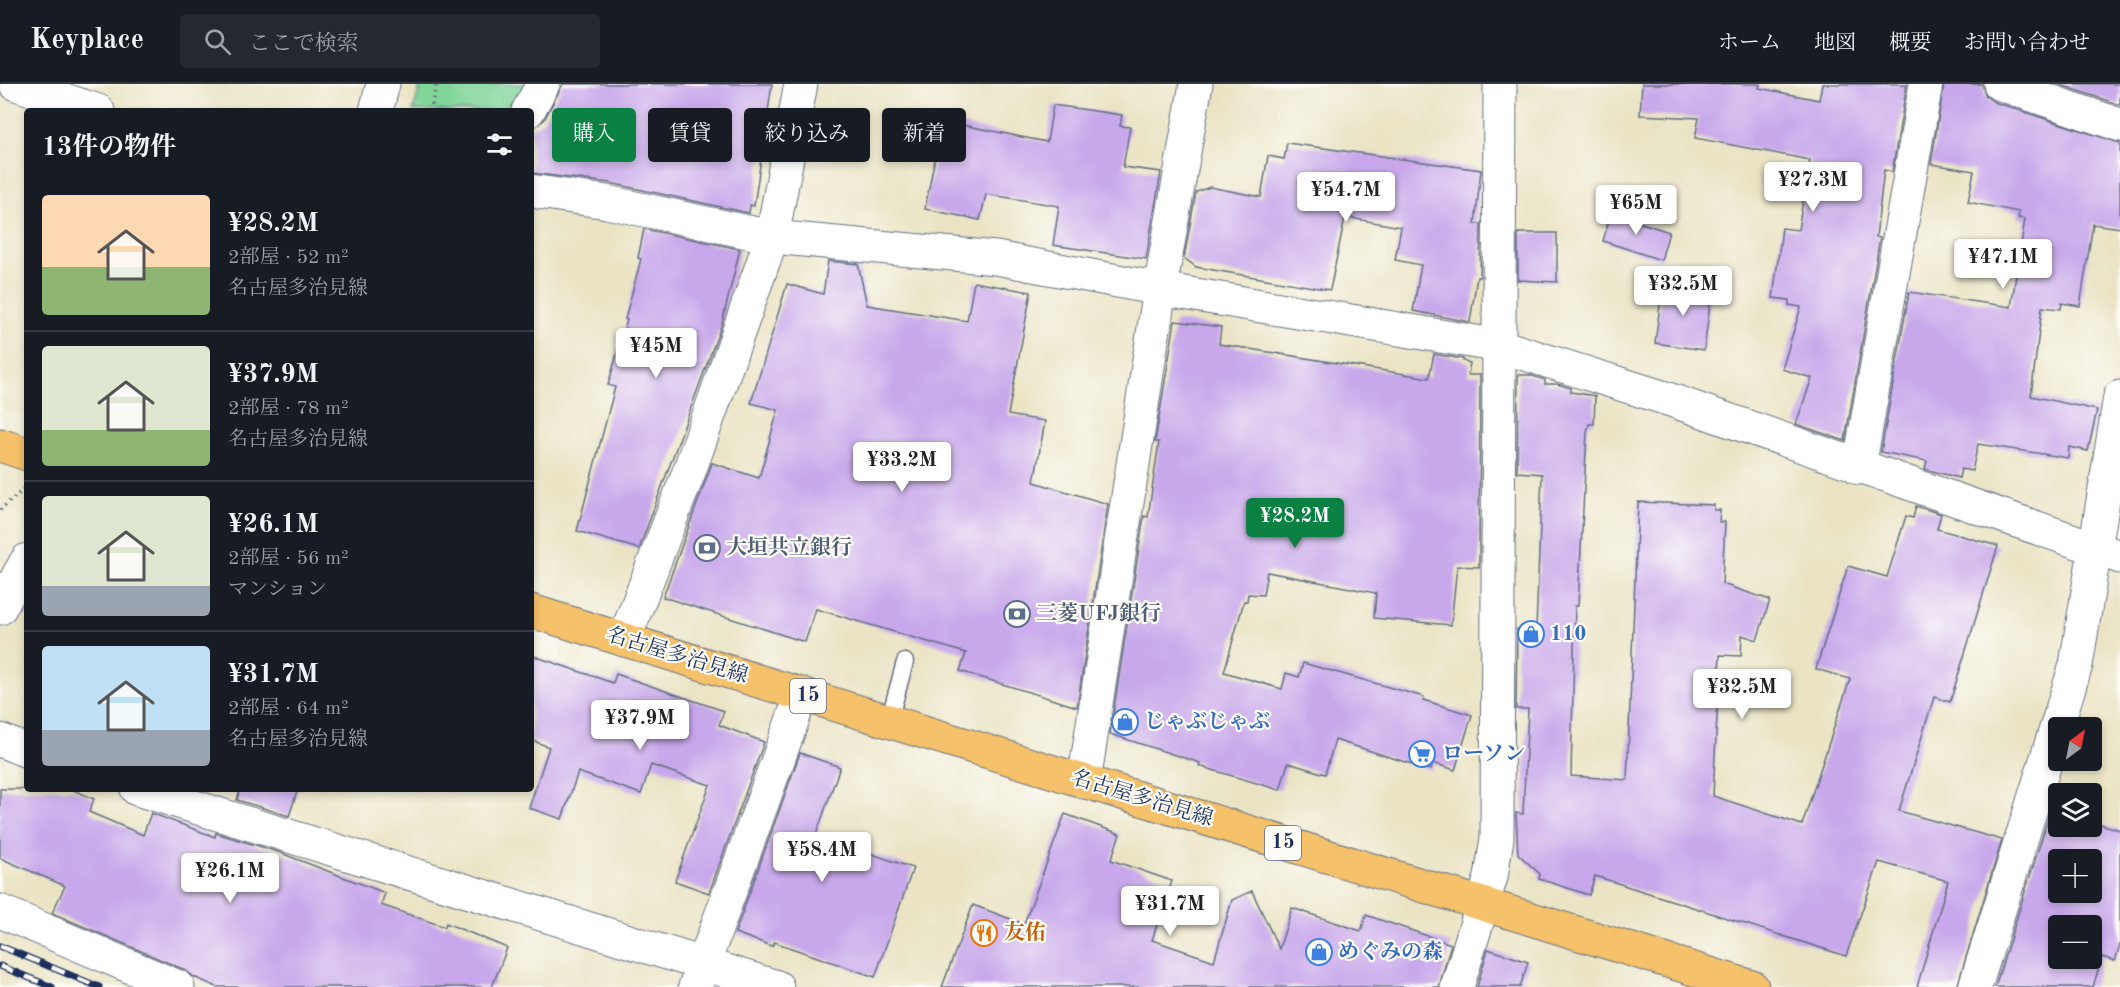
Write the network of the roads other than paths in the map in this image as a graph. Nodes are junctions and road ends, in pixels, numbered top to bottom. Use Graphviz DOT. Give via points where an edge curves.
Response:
graph roads {
  1 [pos="16,84"];
  2 [pos="383,84"];
  3 [pos="543,84"];
  4 [pos="801,84"];
  5 [pos="1196,84"];
  6 [pos="1500,84"];
  7 [pos="1926,84"];
  8 [pos="2000,84"];
  9 [pos="89,108"];
  10 [pos="377,108"];
  11 [pos="530,108"];
  12 [pos="2120,125"];
  13 [pos="534,191"];
  14 [pos="772,237"];
  15 [pos="1160,289"];
  16 [pos="1500,345"];
  17 [pos="2120,397"];
  18 [pos="0,446"];
  19 [pos="24,453"];
  20 [pos="1859,468"];
  21 [pos="2107,553"];
  22 [pos="24,565"];
  23 [pos="0,608"];
  24 [pos="534,612"];
  25 [pos="624,640"];
  26 [pos="904,662"];
  27 [pos="802,694"];
  28 [pos="890,721"];
  29 [pos="0,740"];
  30 [pos="24,750"];
  31 [pos="1084,782"];
  32 [pos="147,792"];
  33 [pos="1483,905"];
  34 [pos="0,911"];
  35 [pos="699,975"];
  36 [pos="178,987"];
  37 [pos="777,987"];
  38 [pos="1457,987"];
  39 [pos="1752,987"];
  40 [pos="1975,987"];
  1 -- 9 [label="street"];
  2 -- 10 [label="street"];
  3 -- 11 [label="street"];
  4 -- 14 [label="street"];
  5 -- 15 [label="street"];
  6 -- 16 [label="street"];
  7 -- 20 [label="street"];
  8 -- 12 [label="street"];
  13 -- 14 [label="street" via="607,202"];
  14 -- 15 [label="street" via="996,258"];
  14 -- 25 [label="street" via="689,472"];
  15 -- 16 [label="street"];
  15 -- 31 [label="street"];
  16 -- 20 [label="street" via="1668,399"];
  16 -- 33 [label="street" via="1497,838"];
  17 -- 21 [label="street"];
  18 -- 19 [label="main road"];
  20 -- 21 [label="street"];
  21 -- 40 [label="street"];
  22 -- 23 [label="street"];
  24 -- 25 [label="main road, 名古屋多治見線 / 15"];
  25 -- 27 [label="main road, 名古屋多治見線 / 15"];
  26 -- 28 [label="lane"];
  27 -- 28 [label="main road, 名古屋多治見線 / 15"];
  27 -- 35 [label="street"];
  28 -- 31 [label="main road, 名古屋多治見線 / 15"];
  29 -- 30 [label="street"];
  31 -- 33 [label="main road, 名古屋多治見線 / 15"];
  32 -- 35 [label="street"];
  33 -- 38 [label="street"];
  33 -- 39 [label="main road, 名古屋多治見線 / 15"];
  34 -- 36 [label="street"];
  35 -- 37 [label="street"];
}
